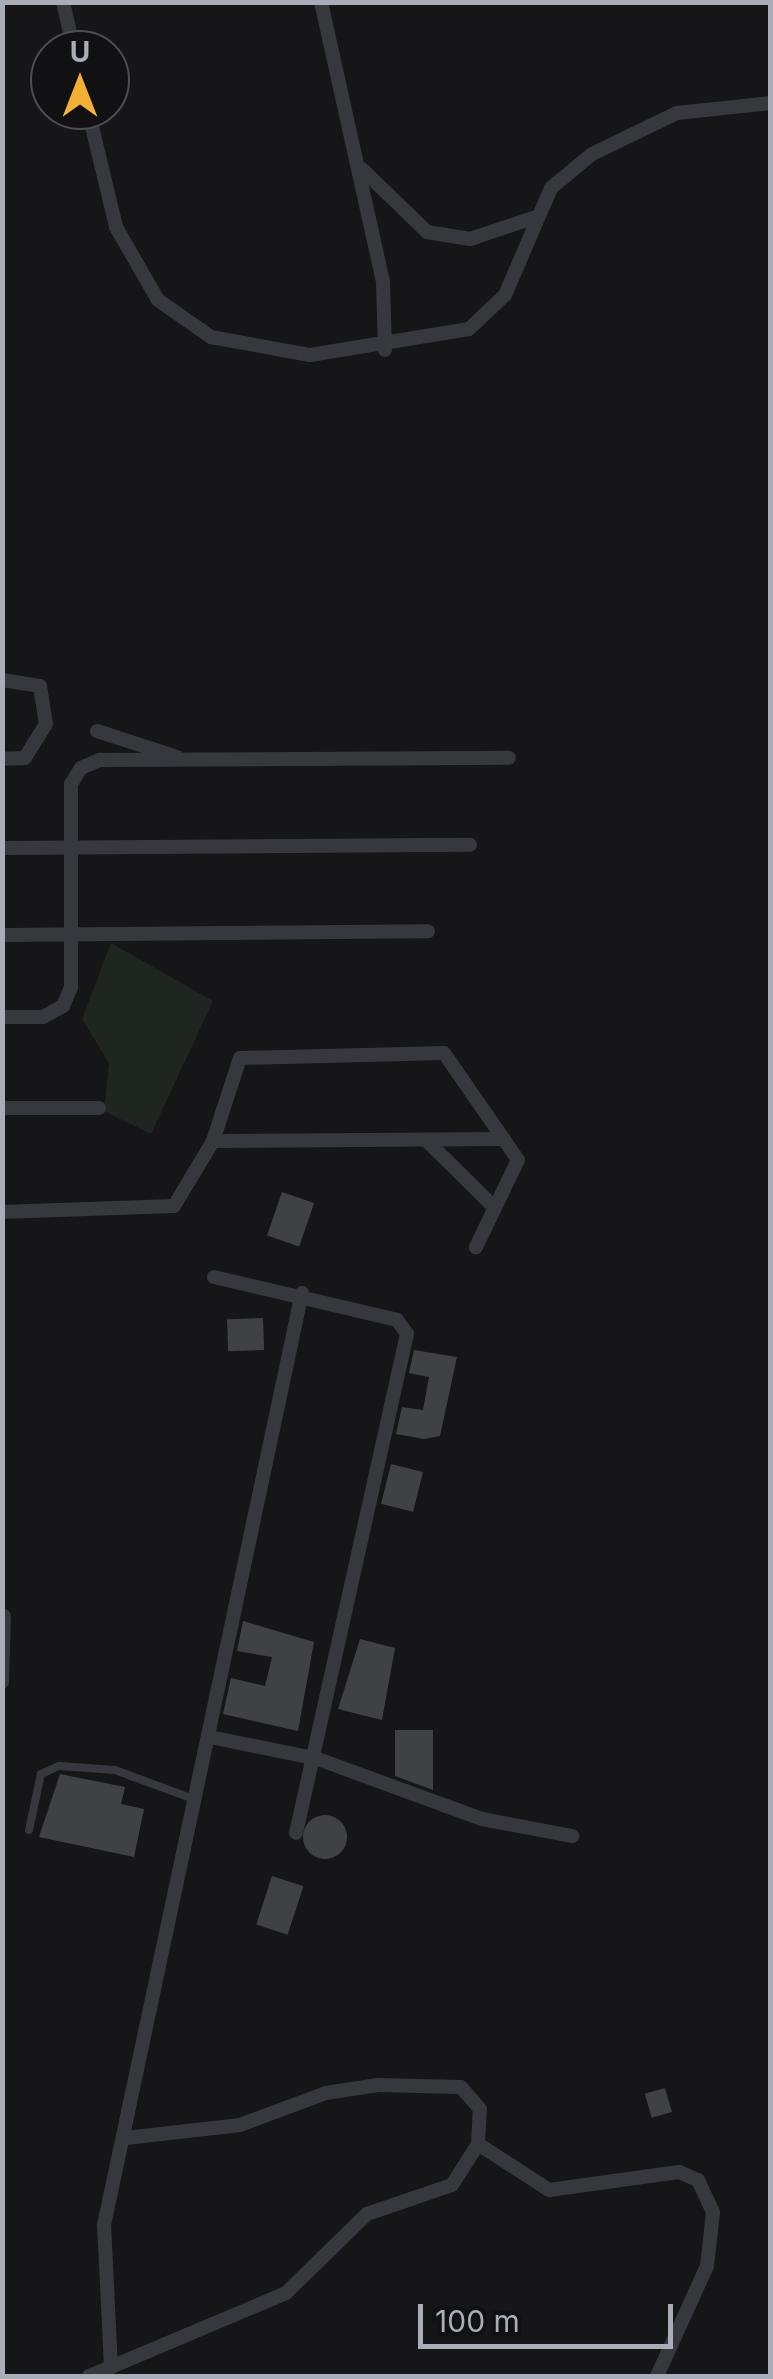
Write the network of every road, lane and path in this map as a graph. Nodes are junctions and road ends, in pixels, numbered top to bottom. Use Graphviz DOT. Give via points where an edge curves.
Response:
graph roads {
  1 [pos="63,2"];
  2 [pos="326,4"];
  3 [pos="69,30"];
  4 [pos="770,103"];
  5 [pos="93,130"];
  6 [pos="360,166"];
  7 [pos="536,217"];
  8 [pos="385,350"];
  9 [pos="2,680"];
  10 [pos="97,731"];
  11 [pos="509,758"];
  12 [pos="2,759"];
  13 [pos="193,762"];
  14 [pos="470,844"];
  15 [pos="2,848"];
  16 [pos="68,848"];
  17 [pos="428,930"];
  18 [pos="2,935"];
  19 [pos="69,936"];
  20 [pos="2,1017"];
  21 [pos="2,1108"];
  22 [pos="99,1108"];
  23 [pos="426,1140"];
  24 [pos="504,1140"];
  25 [pos="213,1141"];
  26 [pos="495,1208"];
  27 [pos="2,1212"];
  28 [pos="476,1247"];
  29 [pos="214,1277"];
  30 [pos="302,1293"];
  31 [pos="2,1600"];
  32 [pos="3,1616"];
  33 [pos="2,1682"];
  34 [pos="210,1737"];
  35 [pos="318,1760"];
  36 [pos="196,1800"];
  37 [pos="28,1830"];
  38 [pos="296,1833"];
  39 [pos="572,1836"];
  40 [pos="126,2138"];
  41 [pos="478,2144"];
  42 [pos="111,2368"];
  43 [pos="90,2376"];
  44 [pos="657,2376"];
  1 -- 3 [label="street"];
  2 -- 6 [label="street"];
  4 -- 7 [label="street" via="704,106 648,124 561,178"];
  5 -- 8 [label="street" via="116,227 158,300 246,348"];
  6 -- 7 [label="street" via="427,232 470,239"];
  6 -- 8 [label="street" via="383,282"];
  7 -- 8 [label="street" via="490,314 442,339"];
  9 -- 12 [label="street" via="40,686 46,724 24,758"];
  10 -- 13 [label="street"];
  11 -- 13 [label="street"];
  13 -- 16 [label="street" via="100,760 81,768 71,784"];
  14 -- 16 [label="street"];
  15 -- 16 [label="street"];
  16 -- 19 [label="street"];
  17 -- 19 [label="street"];
  18 -- 19 [label="street"];
  19 -- 20 [label="street" via="63,1006 43,1017"];
  21 -- 22 [label="street"];
  23 -- 24 [label="street"];
  23 -- 25 [label="street"];
  23 -- 26 [label="street"];
  24 -- 25 [label="street" via="444,1053 240,1058"];
  24 -- 26 [label="street" via="518,1160"];
  25 -- 27 [label="street" via="174,1206"];
  26 -- 28 [label="street"];
  29 -- 30 [label="street"];
  30 -- 34 [label="street"];
  30 -- 35 [label="street" via="396,1320 407,1334"];
  31 -- 32 [label="street"];
  32 -- 33 [label="street"];
  34 -- 35 [label="street"];
  34 -- 36 [label="street"];
  35 -- 38 [label="street"];
  35 -- 39 [label="street" via="404,1796"];
  36 -- 37 [label="lane" via="115,1770 60,1766 41,1774"];
  36 -- 40 [label="street"];
  40 -- 41 [label="street" via="240,2126 352,2088 421,2085 471,2093"];
  40 -- 42 [label="street" via="104,2224"];
  41 -- 42 [label="street" via="452,2186 368,2214 286,2293"];
  41 -- 44 [label="street" via="549,2190 679,2172 698,2180 713,2212 710,2248"];
  42 -- 43 [label="street"];
}
